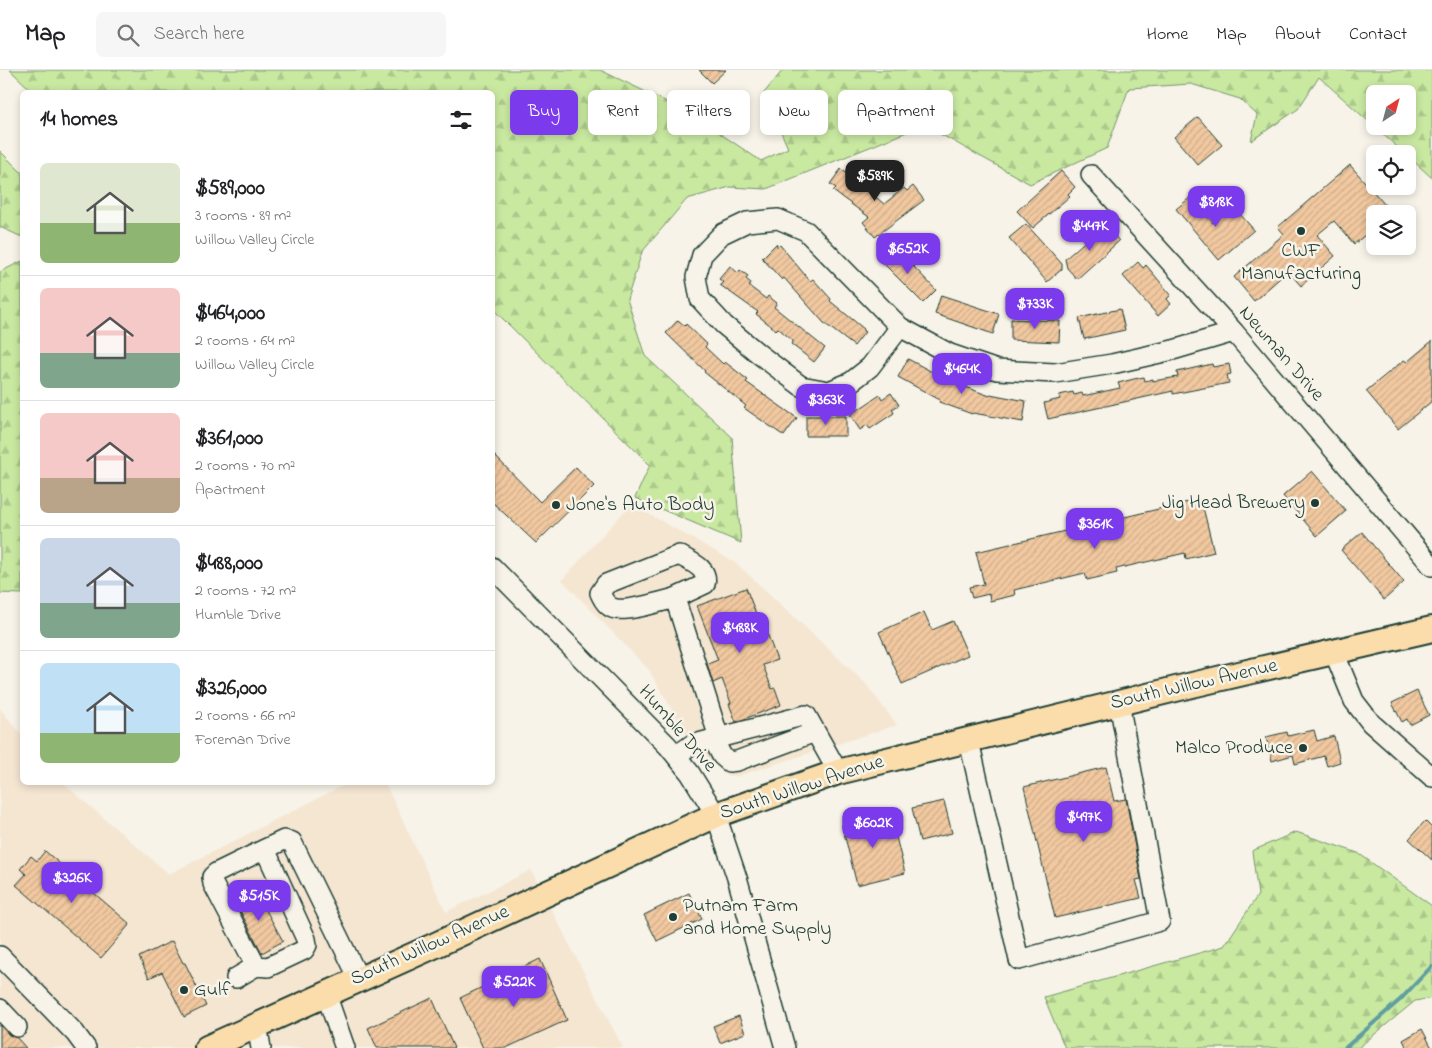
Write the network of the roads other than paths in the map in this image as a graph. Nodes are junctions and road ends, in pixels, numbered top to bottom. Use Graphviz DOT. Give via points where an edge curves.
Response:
graph roads {
  1 [pos="1092,175"];
  2 [pos="900,327"];
  3 [pos="1234,332"];
  4 [pos="1432,566"];
  5 [pos="495,571"];
  6 [pos="675,598"];
  7 [pos="1432,629"];
  8 [pos="1334,652"];
  9 [pos="1119,703"];
  10 [pos="815,732"];
  11 [pos="716,739"];
  12 [pos="969,741"];
  13 [pos="676,756"];
  14 [pos="838,772"];
  15 [pos="1432,778"];
  16 [pos="716,815"];
  17 [pos="265,849"];
  18 [pos="319,898"];
  19 [pos="293,910"];
  20 [pos="0,956"];
  21 [pos="256,966"];
  22 [pos="236,978"];
  23 [pos="359,979"];
  24 [pos="326,994"];
  25 [pos="0,1010"];
  26 [pos="257,1025"];
  27 [pos="17,1027"];
  28 [pos="86,1048"];
  29 [pos="207,1048"];
  30 [pos="261,1048"];
  31 [pos="345,1048"];
  32 [pos="785,1048"];
  1 -- 3 [label="street, Newman Drive"];
  2 -- 2 [label="street" via="806,230 778,218 747,222 722,234 702,255 696,277 700,299 724,325 801,386 828,391 851,382 870,367"];
  2 -- 3 [label="street" via="950,354 997,370 1055,373 1112,364"];
  3 -- 4 [label="street, Newman Drive"];
  5 -- 13 [label="street, Humble Drive"];
  6 -- 6 [label="street" via="706,584 707,577 703,570 679,555 606,584 600,593 604,602 615,609"];
  6 -- 11 [label="street"];
  7 -- 8 [label="main road, South Willow Avenue"];
  8 -- 9 [label="main road, South Willow Avenue"];
  8 -- 15 [label="street" via="1354,701 1370,723"];
  9 -- 12 [label="main road, South Willow Avenue"];
  9 -- 12 [label="street" via="1160,921 1019,960"];
  10 -- 11 [label="street" via="806,715"];
  10 -- 11 [label="street" via="729,762 722,756"];
  10 -- 14 [label="street"];
  11 -- 13 [label="street" via="690,745"];
  12 -- 14 [label="main road, South Willow Avenue"];
  13 -- 16 [label="street, Humble Drive"];
  14 -- 16 [label="main road, South Willow Avenue"];
  16 -- 23 [label="main road, South Willow Avenue"];
  16 -- 32 [label="street, Humble Drive"];
  17 -- 18 [label="street" via="284,840 292,842"];
  17 -- 19 [label="street"];
  17 -- 21 [label="street" via="216,872 212,877"];
  18 -- 19 [label="street"];
  18 -- 23 [label="street"];
  19 -- 21 [label="street" via="306,939 304,950 268,967"];
  20 -- 28 [label="street"];
  21 -- 22 [label="street"];
  23 -- 24 [label="main road, South Willow Avenue"];
  24 -- 26 [label="main road, South Willow Avenue"];
  24 -- 31 [label="street"];
  25 -- 27 [label="street"];
  26 -- 29 [label="main road, South Willow Avenue"];
  26 -- 30 [label="street"];
}
